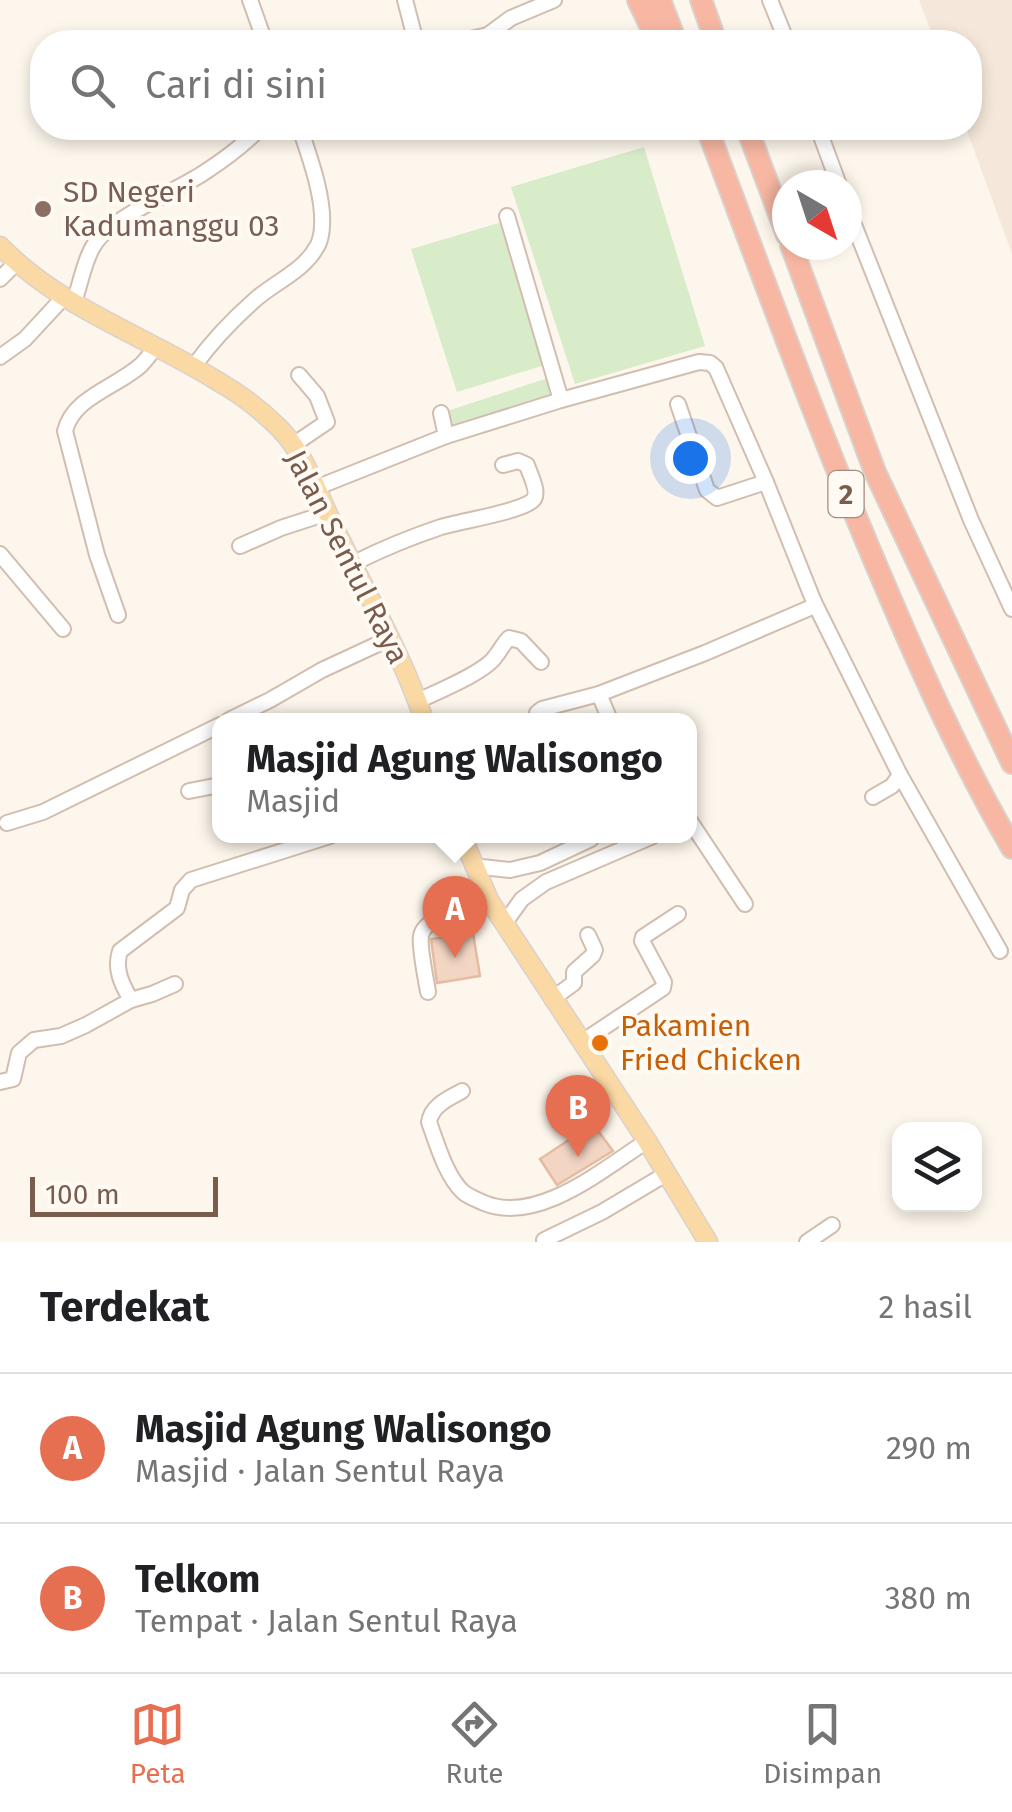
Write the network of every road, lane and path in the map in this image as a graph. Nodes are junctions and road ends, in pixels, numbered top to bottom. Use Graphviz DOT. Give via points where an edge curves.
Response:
graph roads {
  1 [pos="250,0"];
  2 [pos="404,0"];
  3 [pos="554,0"];
  4 [pos="638,0"];
  5 [pos="660,0"];
  6 [pos="701,0"];
  7 [pos="770,0"];
  8 [pos="261,30"];
  9 [pos="413,30"];
  10 [pos="495,30"];
  11 [pos="652,30"];
  12 [pos="671,30"];
  13 [pos="712,30"];
  14 [pos="782,30"];
  15 [pos="248,140"];
  16 [pos="304,140"];
  17 [pos="705,140"];
  18 [pos="711,140"];
  19 [pos="751,140"];
  20 [pos="822,140"];
  21 [pos="833,170"];
  22 [pos="772,195"];
  23 [pos="735,203"];
  24 [pos="507,216"];
  25 [pos="862,245"];
  26 [pos="0,246"];
  27 [pos="797,260"];
  28 [pos="16,263"];
  29 [pos="0,279"];
  30 [pos="68,301"];
  31 [pos="156,347"];
  32 [pos="0,357"];
  33 [pos="194,366"];
  34 [pos="299,375"];
  35 [pos="561,400"];
  36 [pos="678,404"];
  37 [pos="441,413"];
  38 [pos="446,436"];
  39 [pos="293,445"];
  40 [pos="503,465"];
  41 [pos="766,482"];
  42 [pos="318,487"];
  43 [pos="327,513"];
  44 [pos="240,546"];
  45 [pos="0,554"];
  46 [pos="354,563"];
  47 [pos="814,602"];
  48 [pos="1012,608"];
  49 [pos="118,614"];
  50 [pos="63,630"];
  51 [pos="391,638"];
  52 [pos="540,662"];
  53 [pos="599,694"];
  54 [pos="418,701"];
  55 [pos="242,713"];
  56 [pos="422,713"];
  57 [pos="537,713"];
  58 [pos="607,713"];
  59 [pos="212,729"];
  60 [pos="1012,764"];
  61 [pos="900,774"];
  62 [pos="212,787"];
  63 [pos="189,791"];
  64 [pos="873,797"];
  65 [pos="7,823"];
  66 [pos="697,832"];
  67 [pos="309,843"];
  68 [pos="465,843"];
  69 [pos="578,843"];
  70 [pos="593,843"];
  71 [pos="638,843"];
  72 [pos="1012,848"];
  73 [pos="600,860"];
  74 [pos="540,863"];
  75 [pos="473,866"];
  76 [pos="546,882"];
  77 [pos="489,900"];
  78 [pos="745,904"];
  79 [pos="678,914"];
  80 [pos="504,924"];
  81 [pos="588,936"];
  82 [pos="1000,951"];
  83 [pos="174,984"];
  84 [pos="428,992"];
  85 [pos="552,999"];
  86 [pos="130,1000"];
  87 [pos="582,1042"];
  88 [pos="0,1082"];
  89 [pos="462,1091"];
  90 [pos="646,1141"];
  91 [pos="666,1174"];
  92 [pos="832,1225"];
  93 [pos="544,1240"];
  94 [pos="708,1242"];
  95 [pos="808,1242"];
  1 -- 8 [label="street"];
  2 -- 9 [label="street"];
  3 -- 10 [label="street"];
  4 -- 11 [label="highway"];
  5 -- 12 [label="highway"];
  6 -- 13 [label="highway"];
  7 -- 14 [label="street"];
  15 -- 30 [label="street" via="97,240"];
  16 -- 33 [label="street" via="320,206 318,246 212,340"];
  17 -- 23 [label="highway"];
  18 -- 23 [label="highway, 2"];
  19 -- 22 [label="highway"];
  20 -- 21 [label="street"];
  23 -- 72 [label="highway, 2" via="923,677"];
  24 -- 35 [label="street"];
  25 -- 48 [label="street"];
  26 -- 28 [label="main road, Jalan Sentul Raya"];
  27 -- 60 [label="highway, 2" via="875,472"];
  28 -- 29 [label="street"];
  28 -- 30 [label="main road, Jalan Sentul Raya"];
  30 -- 31 [label="main road, Jalan Sentul Raya"];
  30 -- 32 [label="street"];
  31 -- 33 [label="main road, Jalan Sentul Raya"];
  31 -- 49 [label="street" via="140,366 83,404 64,431"];
  33 -- 39 [label="main road, Jalan Sentul Raya"];
  34 -- 39 [label="street" via="328,422"];
  35 -- 38 [label="street"];
  35 -- 41 [label="street" via="710,363"];
  36 -- 41 [label="street" via="712,496"];
  37 -- 38 [label="street"];
  38 -- 42 [label="street"];
  39 -- 42 [label="main road, Jalan Sentul Raya"];
  40 -- 46 [label="street" via="527,465 535,499"];
  41 -- 47 [label="street"];
  42 -- 43 [label="main road, Jalan Sentul Raya"];
  43 -- 44 [label="street"];
  43 -- 46 [label="main road, Jalan Sentul Raya"];
  45 -- 50 [label="street"];
  46 -- 51 [label="main road, Jalan Sentul Raya"];
  47 -- 53 [label="street"];
  47 -- 61 [label="street"];
  51 -- 54 [label="main road, Jalan Sentul Raya"];
  51 -- 55 [label="street"];
  52 -- 54 [label="street" via="509,638 495,659"];
  53 -- 57 [label="street"];
  53 -- 58 [label="street"];
  54 -- 56 [label="main road, Jalan Sentul Raya"];
  59 -- 65 [label="street"];
  61 -- 64 [label="street"];
  61 -- 82 [label="street"];
  62 -- 63 [label="street"];
  66 -- 78 [label="street"];
  67 -- 86 [label="street" via="185,884 177,908 120,952 118,973"];
  68 -- 75 [label="main road"];
  69 -- 74 [label="street"];
  70 -- 73 [label="street"];
  71 -- 73 [label="street"];
  73 -- 76 [label="street"];
  74 -- 75 [label="street" via="510,870"];
  74 -- 76 [label="street"];
  75 -- 77 [label="main road"];
  76 -- 80 [label="street"];
  77 -- 80 [label="main road"];
  77 -- 84 [label="street" via="427,924 420,935"];
  79 -- 87 [label="street" via="642,941 663,988"];
  80 -- 85 [label="main road"];
  81 -- 85 [label="street" via="593,955 574,972 574,983"];
  83 -- 86 [label="street"];
  85 -- 87 [label="main road"];
  86 -- 88 [label="street" via="60,1036 34,1040 18,1053 13,1080"];
  87 -- 90 [label="main road"];
  89 -- 90 [label="street" via="435,1108 429,1122 464,1194 495,1207 549,1200"];
  90 -- 91 [label="main road"];
  91 -- 93 [label="street"];
  91 -- 94 [label="main road"];
  92 -- 95 [label="street"];
}
